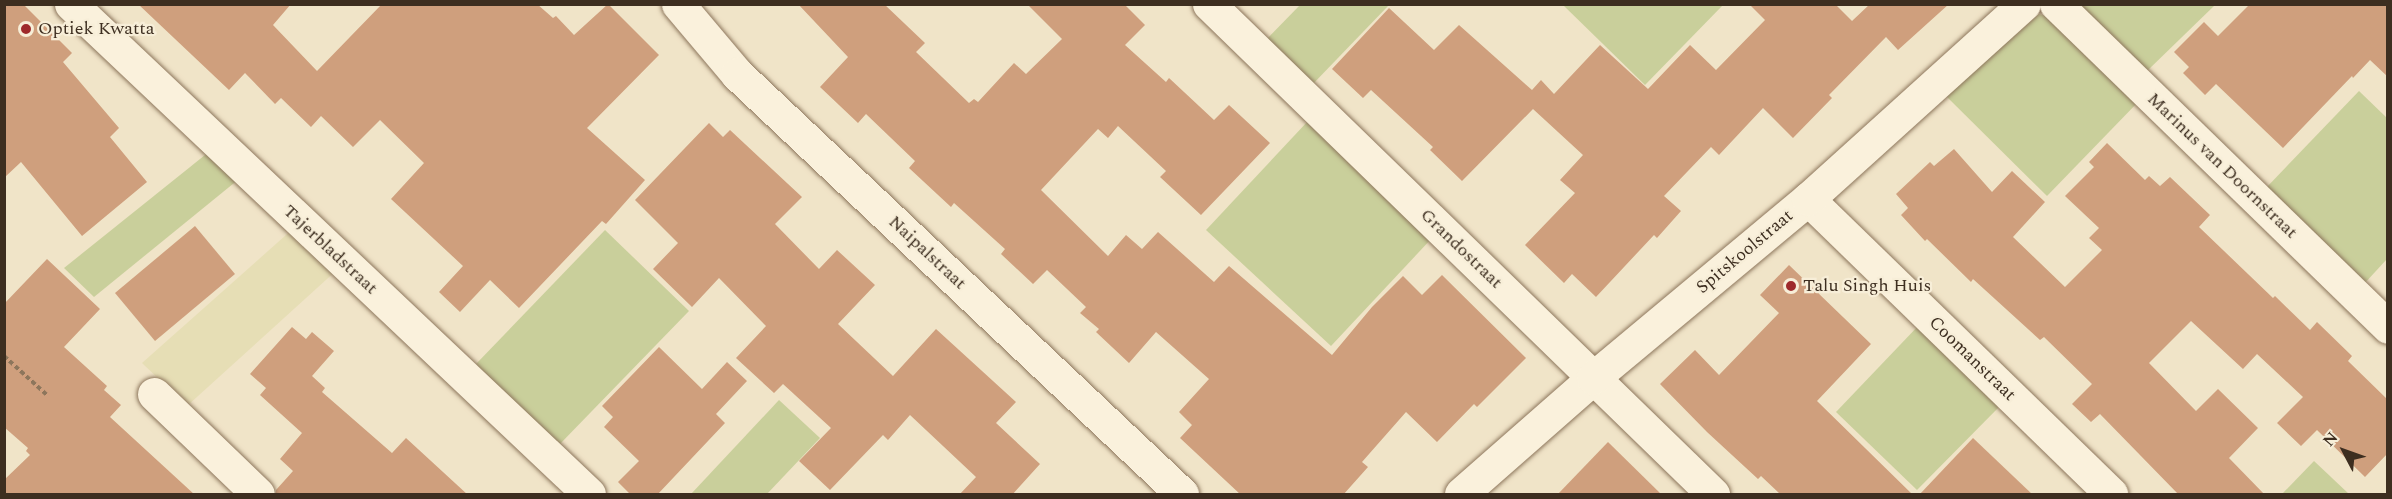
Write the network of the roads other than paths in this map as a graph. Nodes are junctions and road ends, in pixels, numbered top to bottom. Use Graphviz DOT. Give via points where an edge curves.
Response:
graph roads {
  1 [pos="71,4"];
  2 [pos="678,4"];
  3 [pos="1209,4"];
  4 [pos="2024,4"];
  5 [pos="2056,4"];
  6 [pos="1808,199"];
  7 [pos="2388,327"];
  8 [pos="1593,378"];
  9 [pos="154,394"];
  10 [pos="258,495"];
  11 [pos="589,495"];
  12 [pos="1182,495"];
  13 [pos="1461,495"];
  14 [pos="1713,495"];
  15 [pos="2111,495"];
  1 -- 11 [label="street, Tajerbladstraat"];
  2 -- 12 [label="street, Naipalstraat" via="738,74"];
  3 -- 8 [label="street, Grandostraat"];
  4 -- 6 [label="street, Spitskoolstraat"];
  5 -- 7 [label="street, Marinus van Doornstraat"];
  6 -- 8 [label="street, Spitskoolstraat"];
  6 -- 15 [label="street, Coomanstraat"];
  8 -- 13 [label="street, Spitskoolstraat"];
  8 -- 14 [label="street, Grandostraat"];
  9 -- 10 [label="street"];
}
